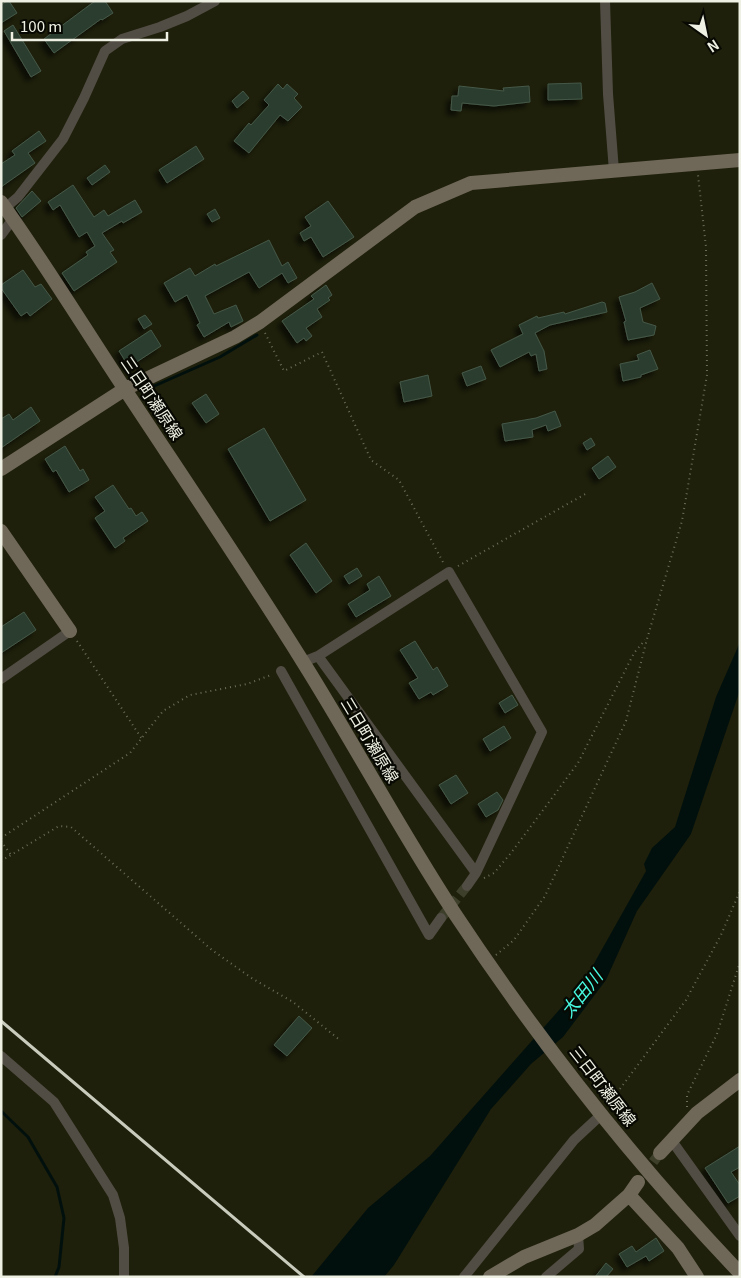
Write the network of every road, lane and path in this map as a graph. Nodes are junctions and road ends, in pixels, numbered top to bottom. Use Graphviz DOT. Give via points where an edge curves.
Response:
graph roads {
  1 [pos="215,1"];
  2 [pos="605,1"];
  3 [pos="740,160"];
  4 [pos="699,163"];
  5 [pos="614,171"];
  6 [pos="6,209"];
  7 [pos="1,235"];
  8 [pos="260,322"];
  9 [pos="125,389"];
  10 [pos="1,469"];
  11 [pos="587,494"];
  12 [pos="1,531"];
  13 [pos="449,572"];
  14 [pos="70,631"];
  15 [pos="647,638"];
  16 [pos="318,656"];
  17 [pos="303,662"];
  18 [pos="282,671"];
  19 [pos="1,679"];
  20 [pos="142,739"];
  21 [pos="1,839"];
  22 [pos="11,855"];
  23 [pos="1,861"];
  24 [pos="476,873"];
  25 [pos="466,886"];
  26 [pos="740,891"];
  27 [pos="441,918"];
  28 [pos="493,958"];
  29 [pos="740,962"];
  30 [pos="341,1041"];
  31 [pos="1,1056"];
  32 [pos="740,1080"];
  33 [pos="602,1114"];
  34 [pos="687,1124"];
  35 [pos="672,1141"];
  36 [pos="660,1153"];
  37 [pos="638,1182"];
  38 [pos="628,1195"];
  39 [pos="578,1235"];
  40 [pos="740,1236"];
  41 [pos="740,1273"];
  42 [pos="124,1277"];
  43 [pos="464,1277"];
  44 [pos="490,1277"];
  45 [pos="546,1277"];
  46 [pos="697,1277"];
  1 -- 6 [label="street" via="187,16 122,39 105,51 63,139"];
  2 -- 5 [label="street"];
  3 -- 4 [label="street"];
  4 -- 5 [label="street"];
  4 -- 15 [label="path" via="706,247 707,375 682,521"];
  5 -- 8 [label="street" via="471,183 415,207"];
  6 -- 7 [label="street"];
  6 -- 9 [label="street, 三日町瀬原線"];
  8 -- 9 [label="street"];
  8 -- 13 [label="path" via="284,371 322,352 371,460 400,480"];
  9 -- 10 [label="street"];
  9 -- 17 [label="street, 三日町瀬原線"];
  11 -- 13 [label="path"];
  12 -- 14 [label="street"];
  13 -- 16 [label="street"];
  13 -- 24 [label="street" via="542,732"];
  14 -- 19 [label="street"];
  14 -- 20 [label="path"];
  15 -- 24 [label="path" via="634,653 578,763 494,873 485,878"];
  15 -- 28 [label="path" via="626,721 545,896 514,940"];
  16 -- 17 [label="street"];
  16 -- 24 [label="street"];
  17 -- 33 [label="street, 三日町瀬原線" via="455,913"];
  18 -- 20 [label="path" via="247,684 190,695 163,711"];
  18 -- 27 [label="street" via="429,935"];
  20 -- 21 [label="path" via="130,753"];
  21 -- 22 [label="path"];
  22 -- 23 [label="path"];
  22 -- 30 [label="path" via="58,826 71,827 212,950 293,1002"];
  24 -- 25 [label="street"];
  26 -- 33 [label="path" via="721,935 686,1000"];
  29 -- 34 [label="path" via="717,1034 687,1095"];
  31 -- 42 [label="street" via="54,1102 112,1196 120,1218"];
  32 -- 34 [label="street"];
  33 -- 41 [label="street, 三日町瀬原線" via="680,1209"];
  33 -- 43 [label="street" via="574,1140"];
  34 -- 35 [label="street"];
  35 -- 36 [label="street"];
  35 -- 40 [label="street"];
  37 -- 38 [label="street"];
  38 -- 39 [label="street" via="595,1225"];
  38 -- 46 [label="street" via="678,1248"];
  39 -- 44 [label="street" via="524,1257"];
  39 -- 45 [label="street" via="579,1249"];
}
